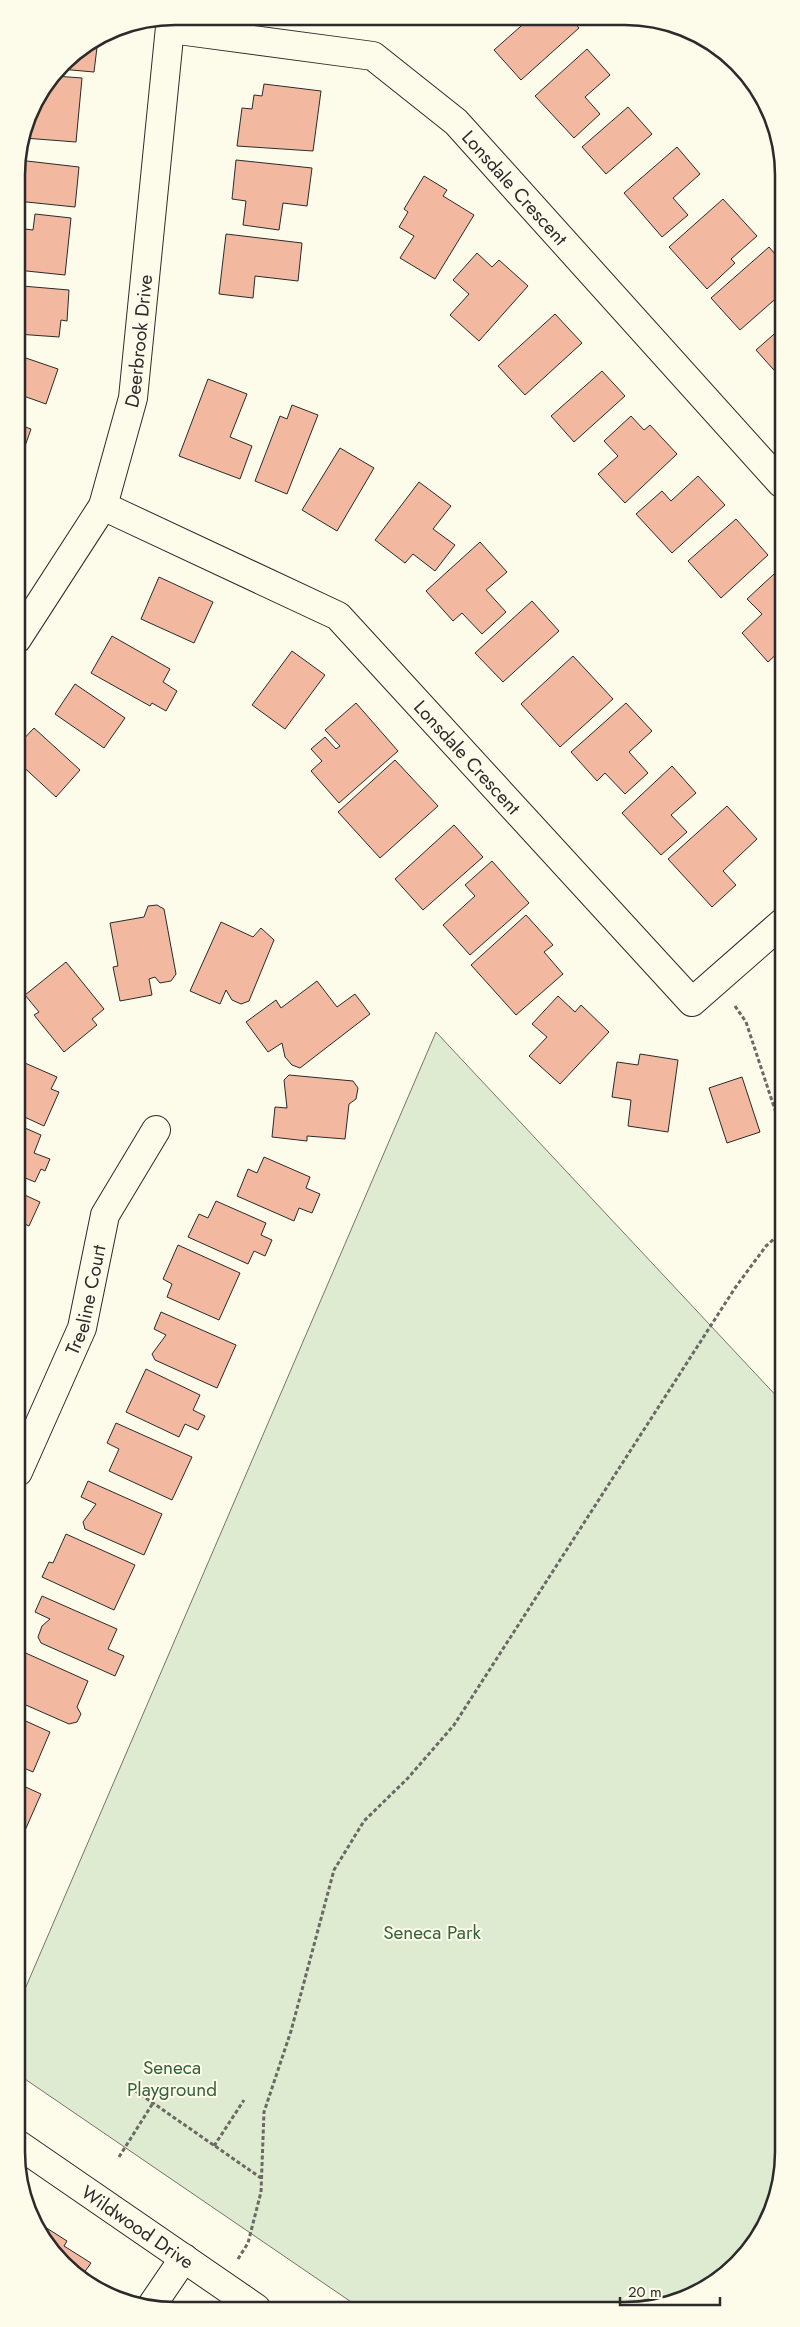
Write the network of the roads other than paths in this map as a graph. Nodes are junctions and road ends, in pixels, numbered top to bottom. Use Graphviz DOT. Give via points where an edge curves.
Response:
graph roads {
  1 [pos="171,25"];
  2 [pos="183,25"];
  3 [pos="775,476"];
  4 [pos="103,506"];
  5 [pos="25,627"];
  6 [pos="775,930"];
  7 [pos="156,1130"];
  8 [pos="25,1456"];
  9 [pos="25,2150"];
  10 [pos="184,2258"];
  11 [pos="155,2301"];
  12 [pos="247,2302"];
  1 -- 4 [label="street, Deerbrook Drive" via="133,398"];
  2 -- 3 [label="street, Lonsdale Crescent" via="373,56 456,122"];
  4 -- 5 [label="street, Deerbrook Drive"];
  4 -- 6 [label="street, Lonsdale Crescent" via="338,616 692,1002"];
  7 -- 8 [label="street, Treeline Court" via="105,1215 82,1328"];
  9 -- 10 [label="street, Wildwood Drive"];
  10 -- 11 [label="street"];
  10 -- 12 [label="street, Wildwood Drive"];
}
